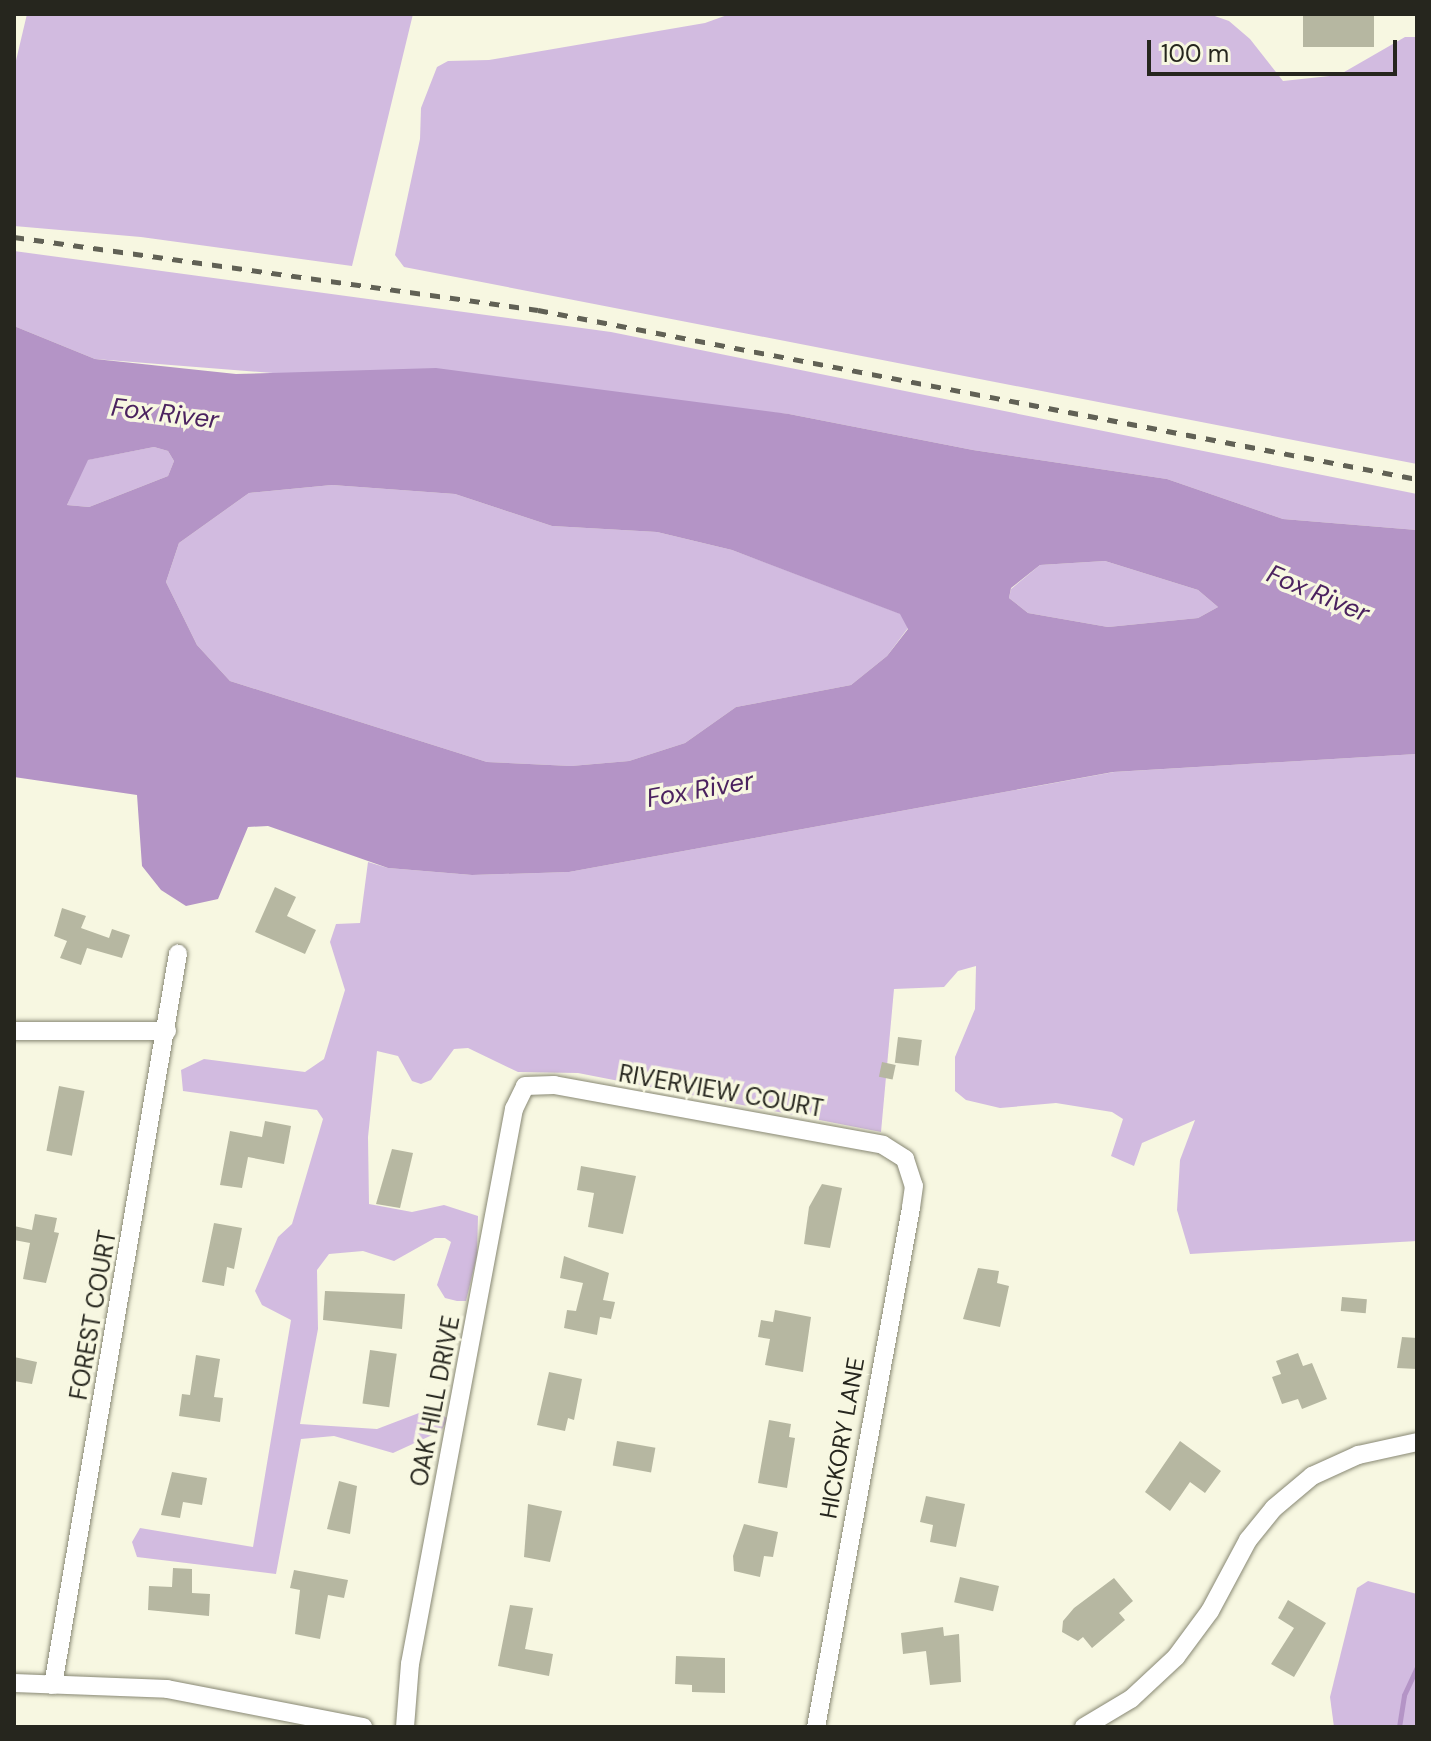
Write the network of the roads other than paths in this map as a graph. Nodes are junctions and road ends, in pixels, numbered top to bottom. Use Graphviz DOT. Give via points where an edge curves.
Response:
graph roads {
  1 [pos="178,954"];
  2 [pos="14,1031"];
  3 [pos="167,1031"];
  4 [pos="525,1086"];
  5 [pos="905,1159"];
  6 [pos="1417,1442"];
  7 [pos="14,1683"];
  8 [pos="53,1685"];
  9 [pos="363,1727"];
  10 [pos="405,1727"];
  11 [pos="816,1727"];
  12 [pos="1084,1727"];
  1 -- 3 [label="street, FOREST COURT"];
  2 -- 3 [label="street"];
  3 -- 8 [label="street, FOREST COURT"];
  4 -- 5 [label="street, RIVERVIEW COURT" via="554,1085 868,1142"];
  4 -- 10 [label="street, OAK HILL DRIVE" via="514,1109 490,1235 410,1664"];
  5 -- 11 [label="street, HICKORY LANE" via="914,1186 911,1208"];
  6 -- 12 [label="street" via="1358,1455 1312,1476 1274,1508 1248,1540 1210,1611 1176,1657 1131,1699"];
  7 -- 8 [label="street"];
  8 -- 9 [label="street" via="167,1689"];
}
